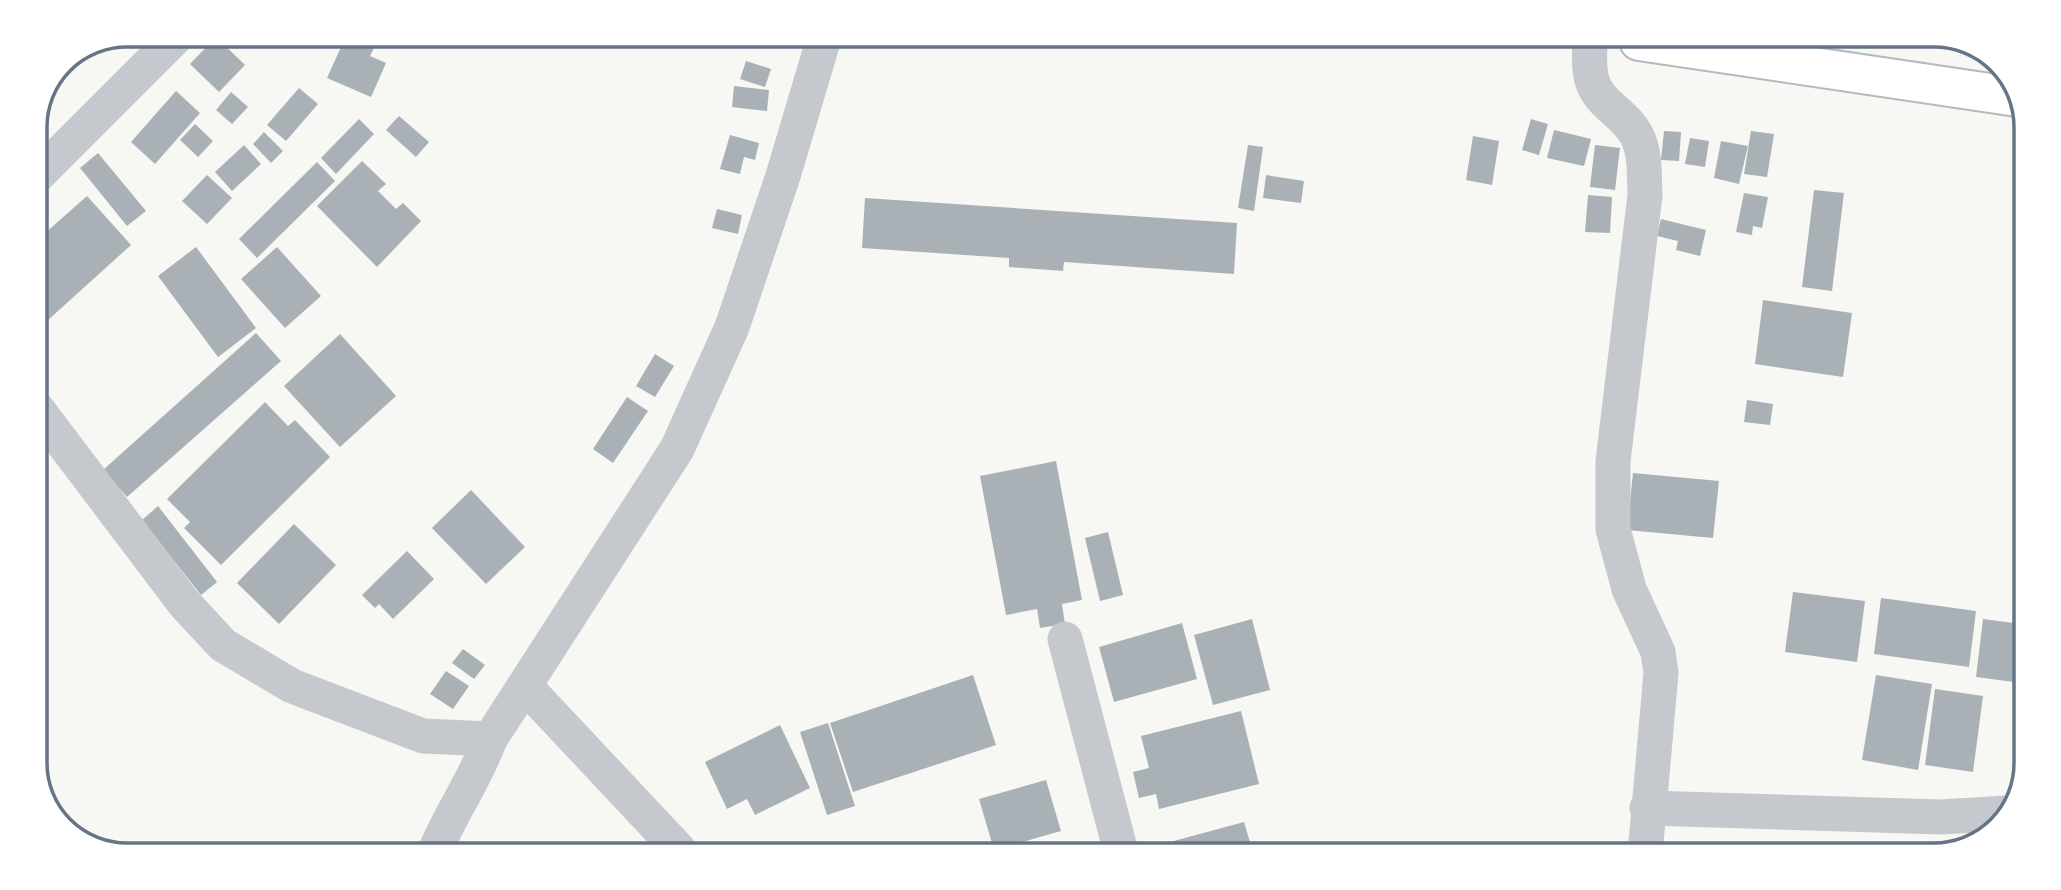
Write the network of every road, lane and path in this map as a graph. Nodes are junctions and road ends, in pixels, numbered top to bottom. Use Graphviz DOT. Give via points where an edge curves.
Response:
graph roads {
  1 [pos="166,47"];
  2 [pos="821,47"];
  3 [pos="1590,47"];
  4 [pos="1687,47"];
  5 [pos="2008,96"];
  6 [pos="47,166"];
  7 [pos="47,422"];
  8 [pos="1065,639"];
  9 [pos="525,686"];
  10 [pos="490,739"];
  11 [pos="1647,808"];
  12 [pos="1996,814"];
  13 [pos="438,843"];
  14 [pos="672,843"];
  15 [pos="1119,843"];
  16 [pos="1645,843"];
  1 -- 6 [label="street"];
  2 -- 9 [label="street" via="732,327 677,449"];
  3 -- 11 [label="street" via="1592,87 1629,123 1643,155 1645,195 1613,461 1612,529 1629,589 1658,652 1661,673"];
  4 -- 5 [label="main road"];
  7 -- 10 [label="street" via="184,603 223,645 292,686 423,736"];
  8 -- 15 [label="street"];
  9 -- 10 [label="street"];
  9 -- 14 [label="street"];
  10 -- 13 [label="street"];
  11 -- 12 [label="street" via="1941,817"];
  11 -- 16 [label="street"];
}
